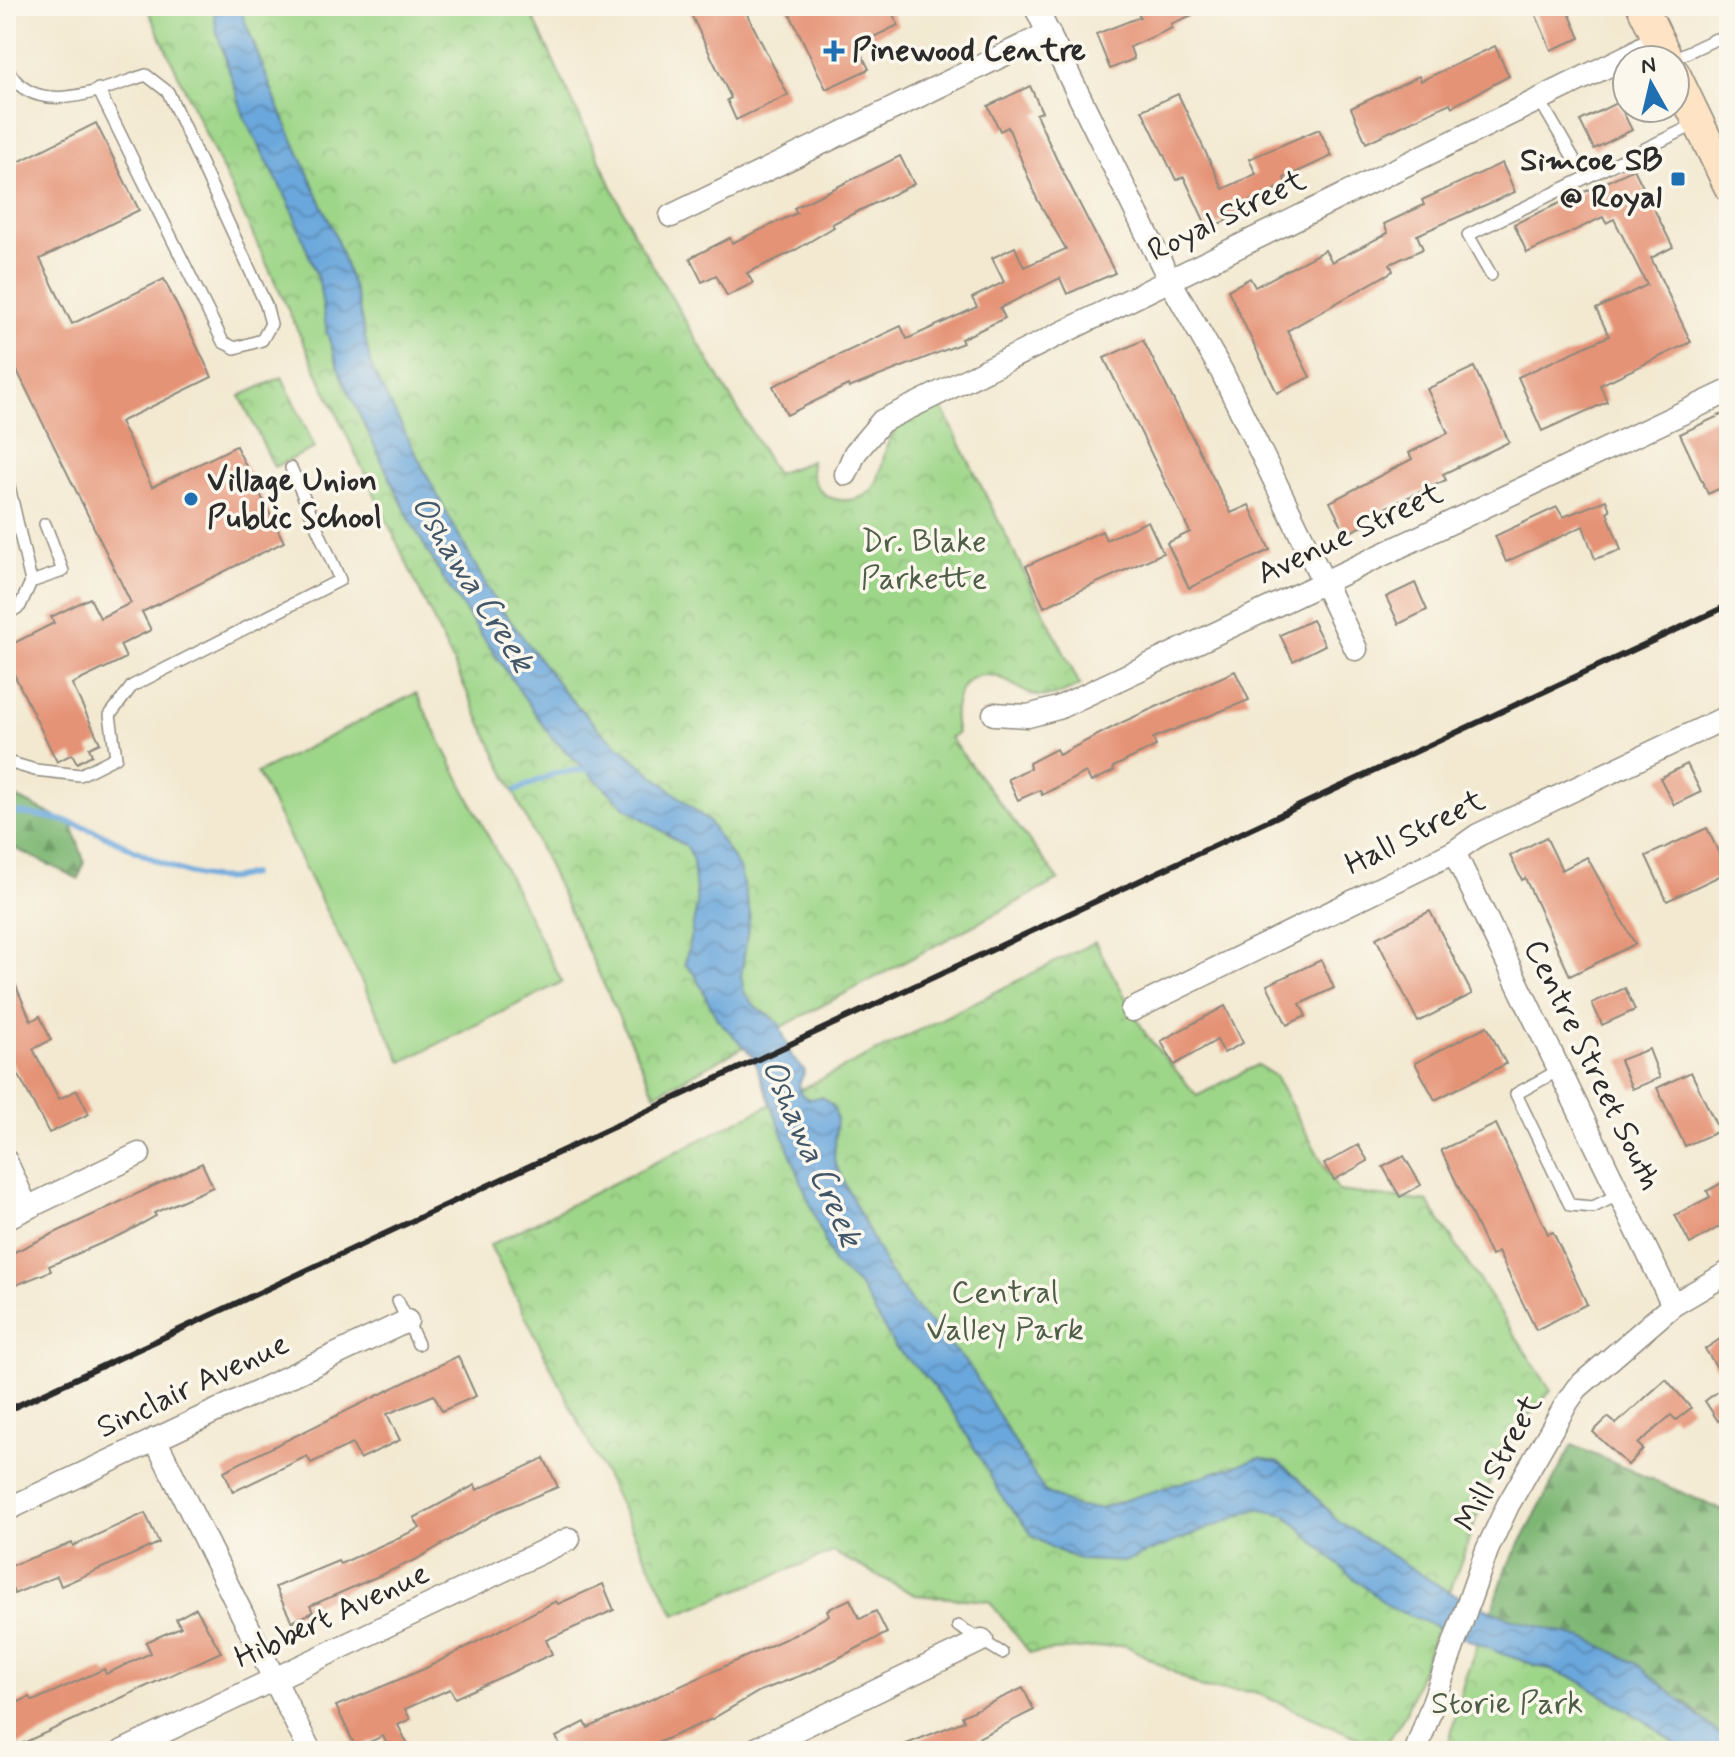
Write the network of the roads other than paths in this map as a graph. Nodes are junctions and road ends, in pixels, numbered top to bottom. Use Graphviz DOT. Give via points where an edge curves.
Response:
graph roads {
  1 [pos="1035,6"];
  2 [pos="1642,6"];
  3 [pos="1049,33"];
  4 [pos="1729,40"];
  5 [pos="1661,44"];
  6 [pos="1691,46"];
  7 [pos="6,66"];
  8 [pos="1611,73"];
  9 [pos="98,89"];
  10 [pos="1539,99"];
  11 [pos="1691,107"];
  12 [pos="1699,123"];
  13 [pos="1574,159"];
  14 [pos="1729,186"];
  15 [pos="671,216"];
  16 [pos="1491,275"];
  17 [pos="1169,279"];
  18 [pos="1729,391"];
  19 [pos="291,468"];
  20 [pos="6,473"];
  21 [pos="846,474"];
  22 [pos="45,524"];
  23 [pos="1325,580"];
  24 [pos="31,582"];
  25 [pos="6,615"];
  26 [pos="1356,649"];
  27 [pos="994,714"];
  28 [pos="1729,716"];
  29 [pos="6,757"];
  30 [pos="1454,852"];
  31 [pos="1132,1010"];
  32 [pos="1559,1070"];
  33 [pos="139,1154"];
  34 [pos="6,1161"];
  35 [pos="1620,1194"];
  36 [pos="27,1208"];
  37 [pos="6,1218"];
  38 [pos="1729,1272"];
  39 [pos="1673,1305"];
  40 [pos="403,1311"];
  41 [pos="418,1344"];
  42 [pos="155,1439"];
  43 [pos="6,1510"];
  44 [pos="569,1539"];
  45 [pos="958,1626"];
  46 [pos="982,1640"];
  47 [pos="1002,1653"];
  48 [pos="274,1679"];
  49 [pos="123,1751"];
  50 [pos="310,1751"];
  51 [pos="752,1751"];
  52 [pos="1416,1751"];
  1 -- 3 [label="street"];
  2 -- 5 [label="main road"];
  3 -- 15 [label="street"];
  3 -- 17 [label="street"];
  4 -- 6 [label="lane"];
  7 -- 9 [label="lane" via="28,93 61,99"];
  8 -- 10 [label="street, Royal Street"];
  9 -- 9 [label="lane" via="223,342 235,348 262,340 271,324 266,305 168,92 146,75"];
  10 -- 13 [label="lane"];
  10 -- 17 [label="street, Royal Street"];
  11 -- 12 [label="main road"];
  12 -- 14 [label="main road"];
  12 -- 16 [label="lane" via="1468,235"];
  17 -- 21 [label="street, Royal Street" via="882,421 855,453"];
  17 -- 23 [label="street" via="1222,372"];
  18 -- 23 [label="street, Avenue Street"];
  19 -- 29 [label="lane" via="340,580 132,686 110,715 116,757 80,775 35,770"];
  20 -- 24 [label="lane"];
  22 -- 24 [label="lane" via="63,571"];
  23 -- 26 [label="street"];
  23 -- 27 [label="street, Avenue Street" via="1058,708 1028,716"];
  24 -- 25 [label="lane" via="20,606"];
  28 -- 30 [label="street, Hall Street" via="1478,835"];
  30 -- 31 [label="street, Hall Street"];
  30 -- 32 [label="street, Centre Street South"];
  32 -- 35 [label="street, Centre Street South"];
  32 -- 35 [label="lane" via="1516,1094 1529,1122 1570,1205 1593,1207"];
  33 -- 36 [label="street"];
  34 -- 36 [label="street"];
  35 -- 39 [label="street, Centre Street South"];
  36 -- 37 [label="street"];
  38 -- 39 [label="street, Mill Street"];
  39 -- 52 [label="street, Mill Street" via="1577,1388 1508,1505"];
  40 -- 41 [label="lane"];
  40 -- 42 [label="street, Sinclair Avenue"];
  42 -- 43 [label="street, Sinclair Avenue"];
  42 -- 48 [label="street"];
  44 -- 48 [label="street, Hibbert Avenue"];
  45 -- 46 [label="lane"];
  46 -- 47 [label="lane"];
  46 -- 51 [label="street"];
  48 -- 49 [label="street, Hibbert Avenue"];
  48 -- 50 [label="street"];
}
